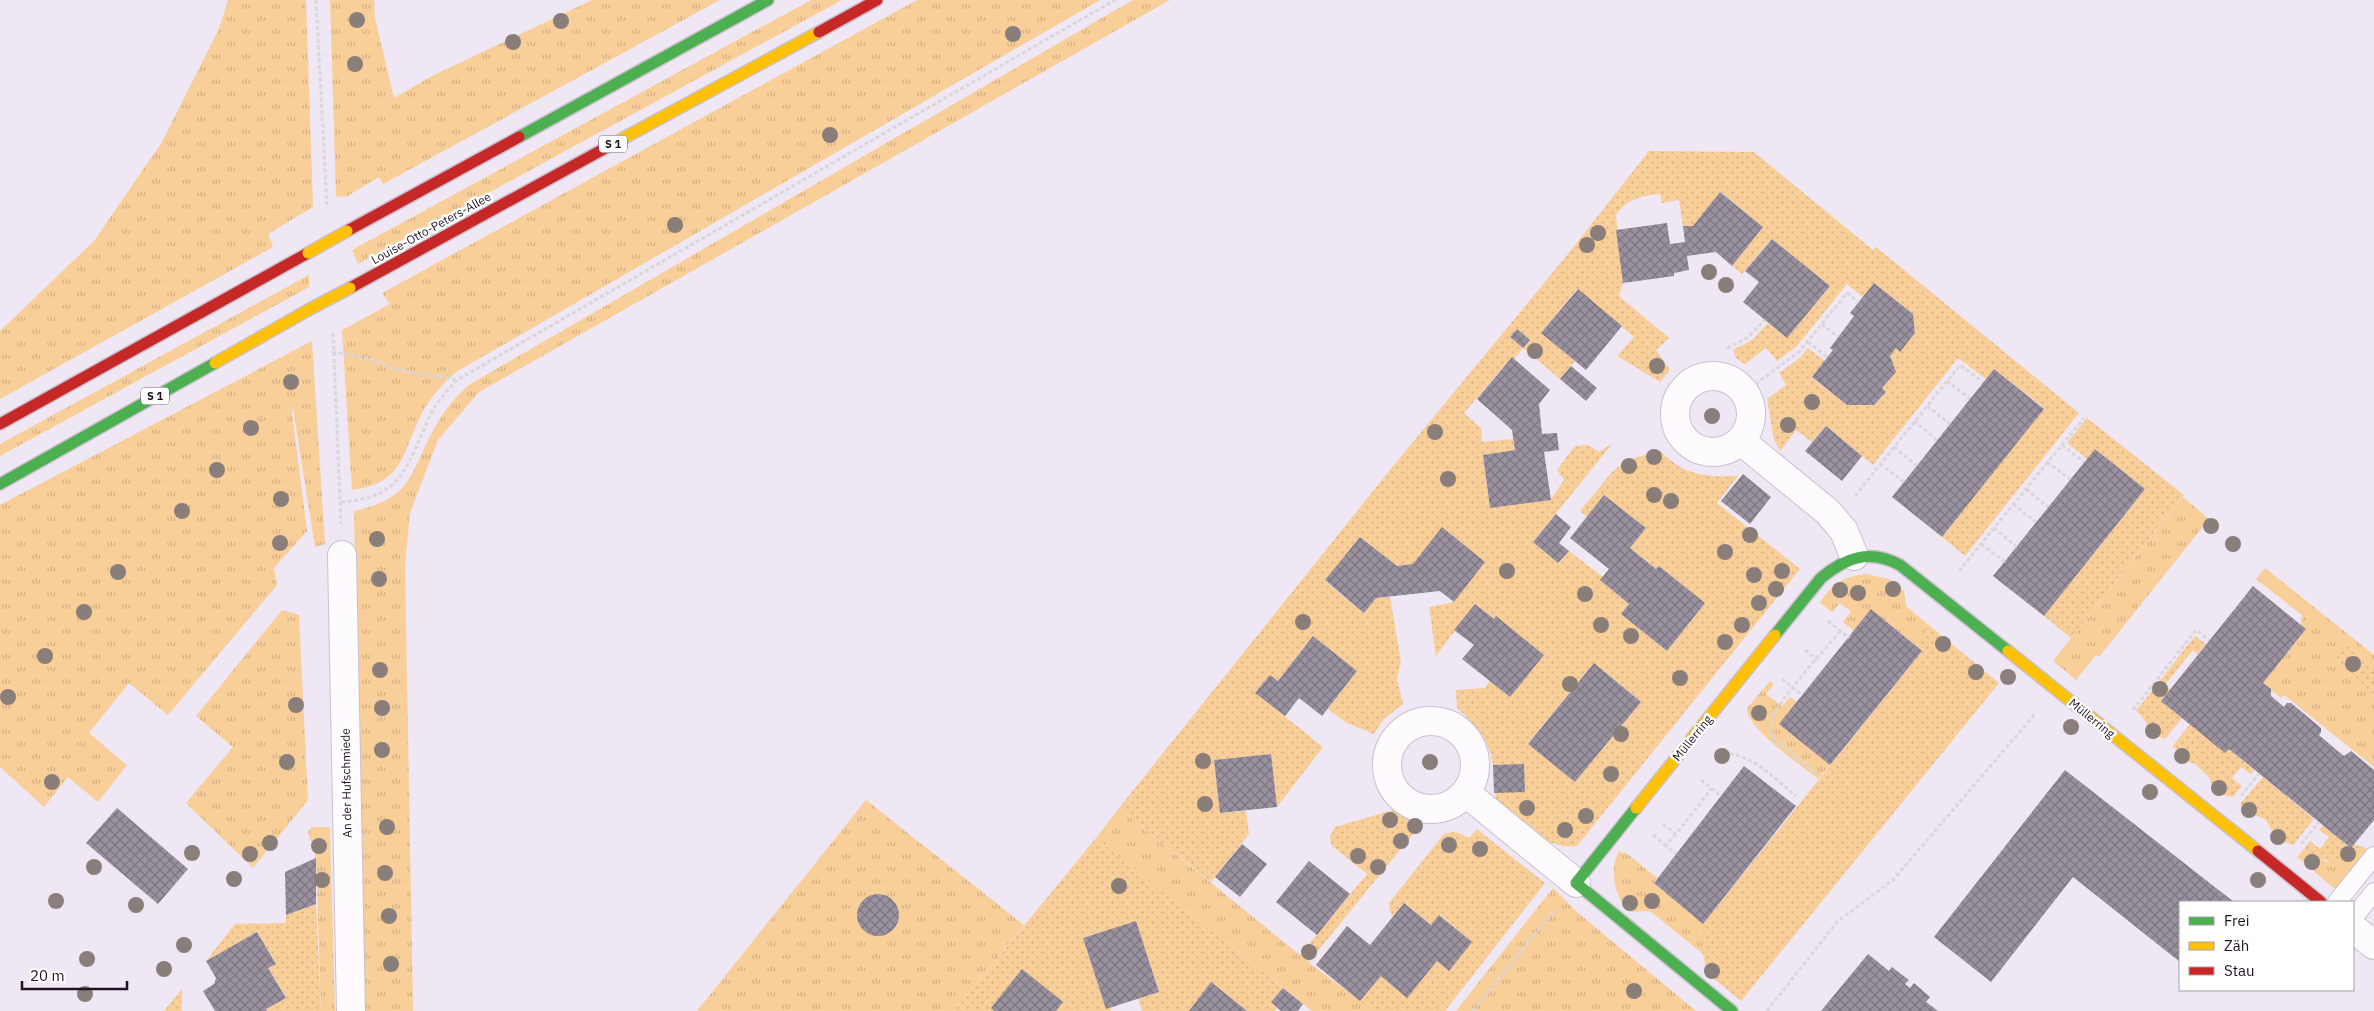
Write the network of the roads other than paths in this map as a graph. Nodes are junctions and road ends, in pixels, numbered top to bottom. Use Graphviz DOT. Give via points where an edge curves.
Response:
graph roads {
  1 [pos="768,0"];
  2 [pos="877,0"];
  3 [pos="0,424"];
  4 [pos="1741,441"];
  5 [pos="0,484"];
  6 [pos="342,554"];
  7 [pos="1854,556"];
  8 [pos="1466,793"];
  9 [pos="2374,856"];
  10 [pos="1576,883"];
  11 [pos="2374,892"];
  12 [pos="2319,901"];
  13 [pos="2338,901"];
  14 [pos="2354,917"];
  15 [pos="2354,929"];
  16 [pos="2374,945"];
  17 [pos="351,1011"];
  18 [pos="1732,1011"];
  1 -- 3 [label="main road, bridge"];
  2 -- 5 [label="main road, Louise-Otto-Peters-Allee / S 1, bridge" via="310,308"];
  4 -- 4 [label="street" via="1718,452 1699,449 1683,438 1676,427 1674,414 1682,390 1703,376 1715,375 1728,378 1745,392 1751,406 1751,418"];
  4 -- 7 [label="street" via="1835,520 1844,531"];
  6 -- 17 [label="street, An der Hufschmiede"];
  7 -- 10 [label="main road, Müllerring" via="1821,578"];
  7 -- 12 [label="main road, Müllerring" via="1890,559"];
  8 -- 10 [label="street"];
  9 -- 13 [label="lane"];
  10 -- 18 [label="main road"];
  11 -- 14 [label="lane"];
  15 -- 16 [label="street"];
}
